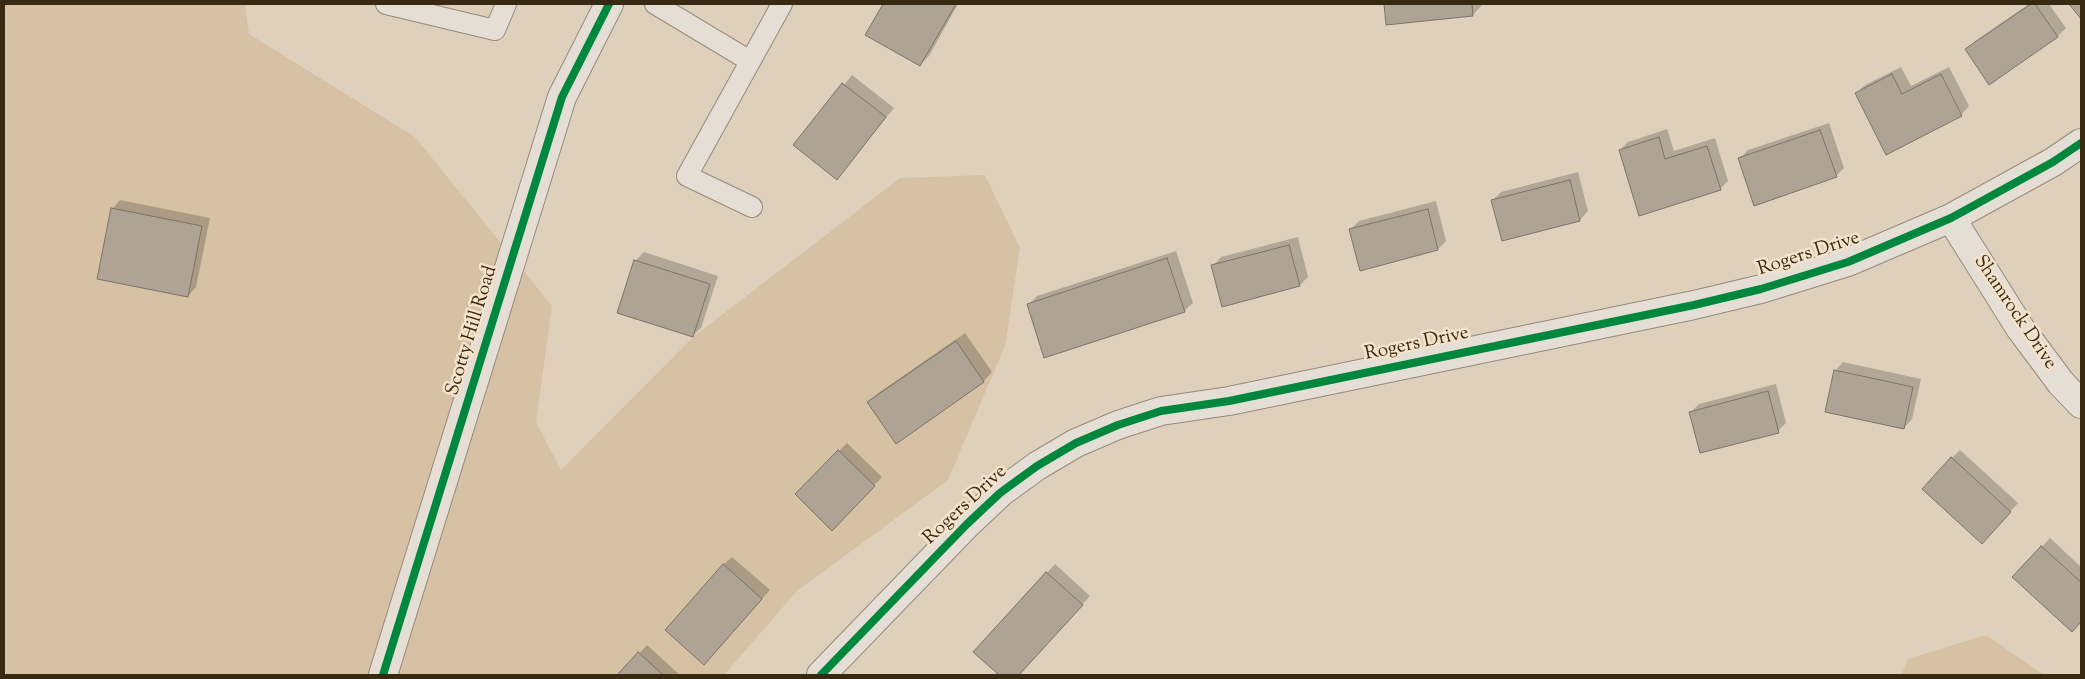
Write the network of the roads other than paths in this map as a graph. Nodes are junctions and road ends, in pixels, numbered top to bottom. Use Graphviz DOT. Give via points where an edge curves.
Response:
graph roads {
  1 [pos="386,4"];
  2 [pos="506,4"];
  3 [pos="610,4"];
  4 [pos="655,4"];
  5 [pos="782,4"];
  6 [pos="750,61"];
  7 [pos="2081,143"];
  8 [pos="752,208"];
  9 [pos="1951,218"];
  10 [pos="2081,404"];
  11 [pos="383,675"];
  12 [pos="821,675"];
  1 -- 2 [label="lane" via="495,30"];
  3 -- 11 [label="street, Scotty Hill Road" via="562,97"];
  4 -- 6 [label="lane"];
  5 -- 6 [label="lane"];
  6 -- 8 [label="lane" via="686,176"];
  7 -- 9 [label="street, Rogers Drive"];
  9 -- 10 [label="street, Shamrock Drive" via="2020,328"];
  9 -- 12 [label="street, Rogers Drive" via="1848,262 1761,289 1229,401 1161,411 1118,424 1076,443 1000,493"];
}
